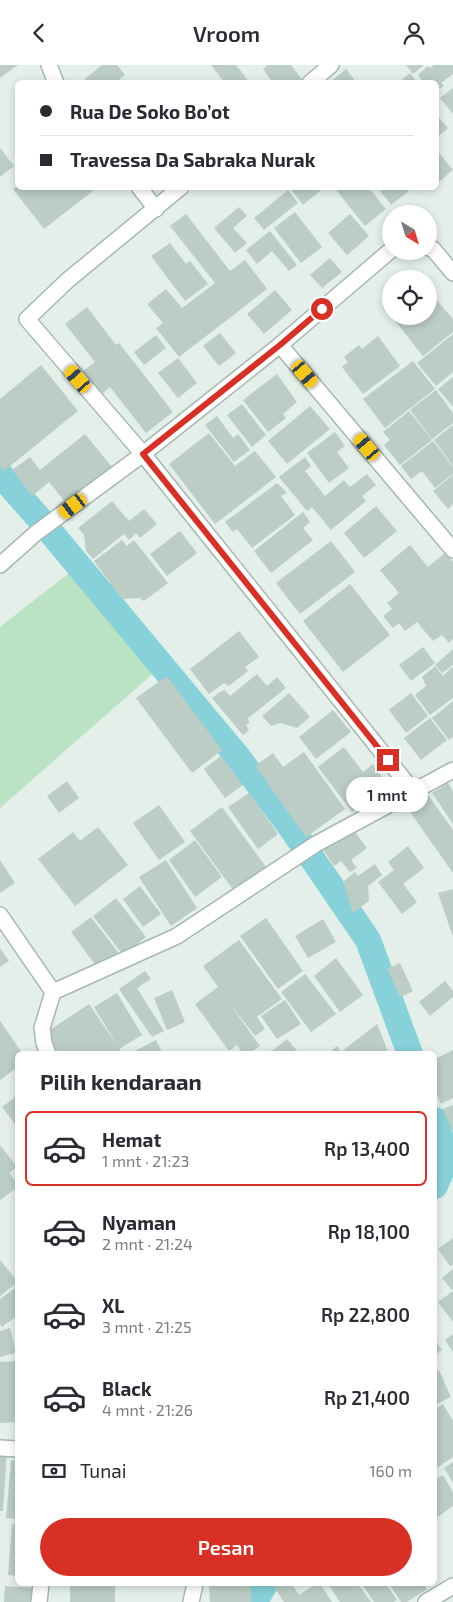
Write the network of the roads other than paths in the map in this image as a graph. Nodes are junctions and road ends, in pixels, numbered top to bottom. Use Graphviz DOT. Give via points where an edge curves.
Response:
graph roads {
  1 [pos="49,65"];
  2 [pos="331,65"];
  3 [pos="55,80"];
  4 [pos="314,80"];
  5 [pos="141,190"];
  6 [pos="178,190"];
  7 [pos="156,209"];
  8 [pos="438,255"];
  9 [pos="382,258"];
  10 [pos="453,273"];
  11 [pos="280,345"];
  12 [pos="143,454"];
  13 [pos="453,550"];
  14 [pos="0,565"];
  15 [pos="453,771"];
  16 [pos="413,791"];
  17 [pos="0,915"];
  18 [pos="53,992"];
  19 [pos="47,1051"];
  20 [pos="0,1448"];
  21 [pos="15,1449"];
  22 [pos="41,1586"];
  23 [pos="195,1586"];
  24 [pos="453,1586"];
  25 [pos="39,1602"];
  26 [pos="191,1602"];
  27 [pos="426,1602"];
  1 -- 3 [label="street"];
  2 -- 4 [label="street"];
  5 -- 7 [label="street"];
  6 -- 7 [label="street"];
  7 -- 12 [label="street" via="68,280 27,319"];
  8 -- 10 [label="street"];
  9 -- 11 [label="street"];
  11 -- 12 [label="street"];
  11 -- 13 [label="street"];
  12 -- 14 [label="street" via="36,533"];
  12 -- 16 [label="street"];
  15 -- 16 [label="street"];
  16 -- 18 [label="street" via="316,844 177,936"];
  17 -- 18 [label="street"];
  18 -- 19 [label="street" via="42,1027"];
  20 -- 21 [label="street"];
  22 -- 25 [label="street"];
  23 -- 26 [label="street"];
  24 -- 27 [label="street"];
}
